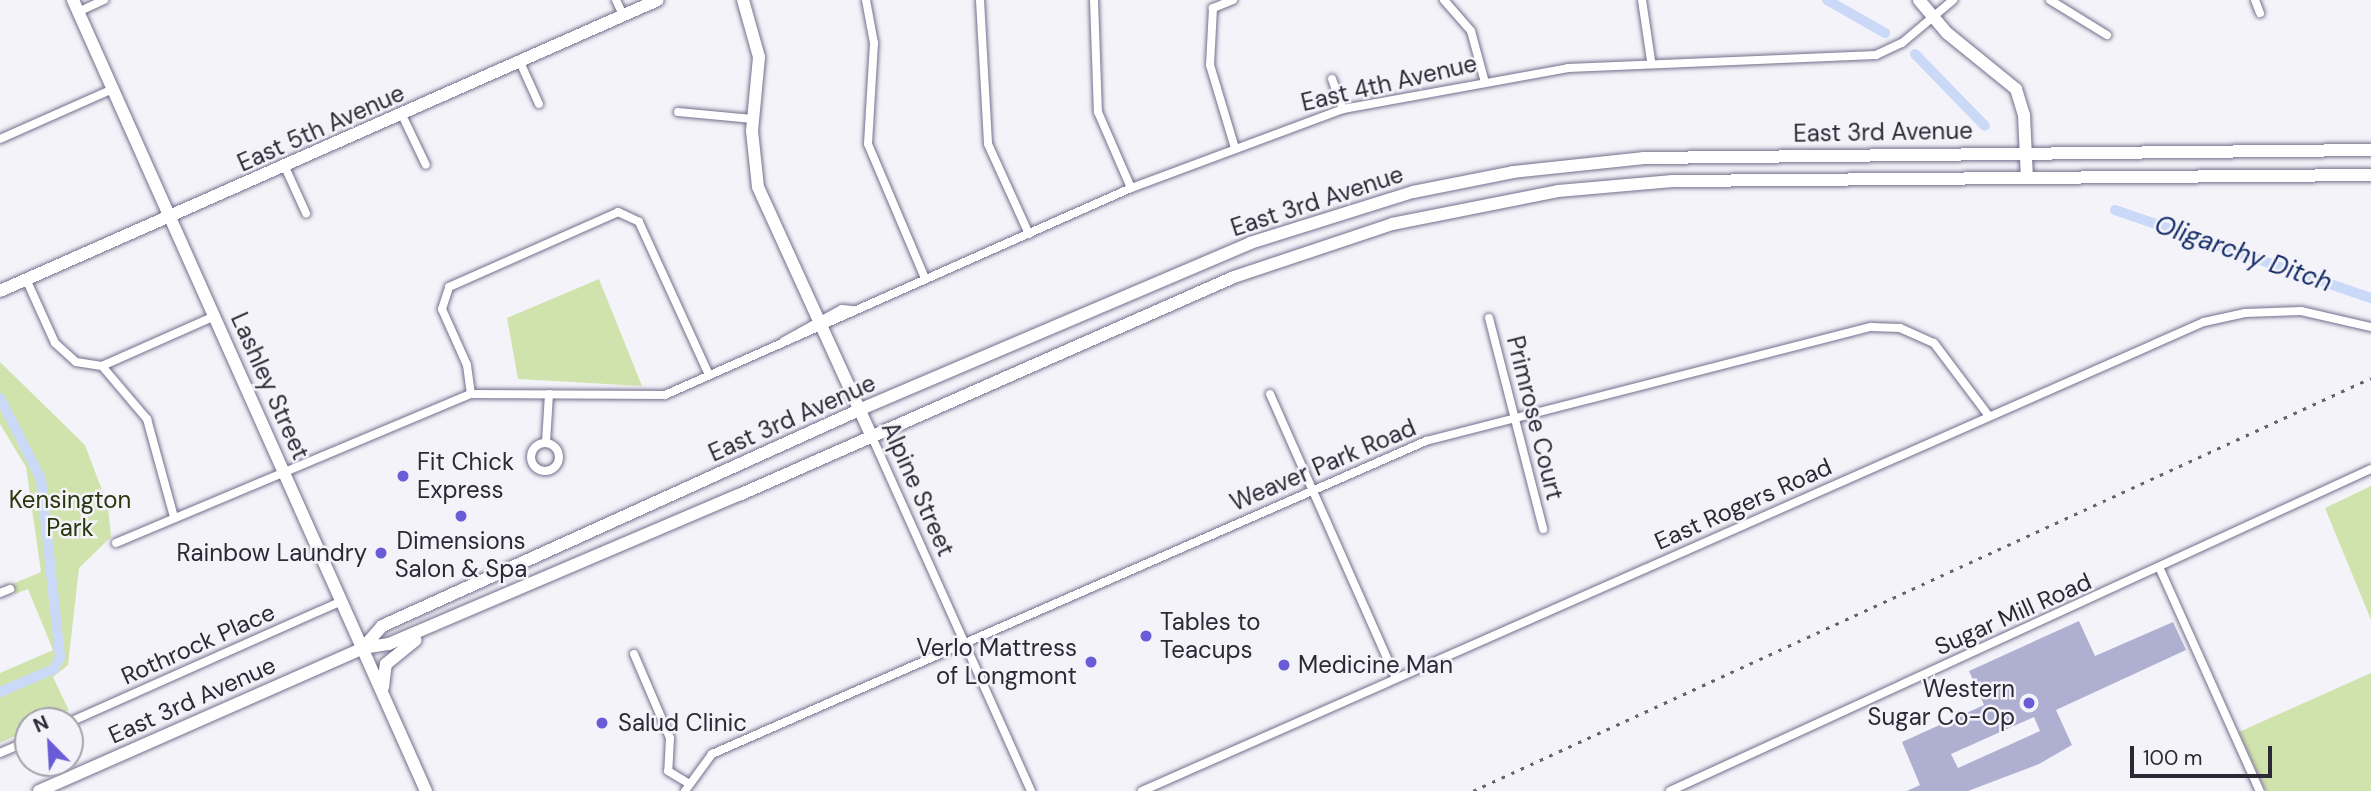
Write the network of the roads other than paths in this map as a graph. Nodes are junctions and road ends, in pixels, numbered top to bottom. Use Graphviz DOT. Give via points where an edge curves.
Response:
graph roads {
  1 [pos="104,0"];
  2 [pos="616,0"];
  3 [pos="658,0"];
  4 [pos="743,0"];
  5 [pos="866,0"];
  6 [pos="980,0"];
  7 [pos="1094,0"];
  8 [pos="1233,0"];
  9 [pos="1444,0"];
  10 [pos="1642,0"];
  11 [pos="1919,0"];
  12 [pos="1953,0"];
  13 [pos="2050,0"];
  14 [pos="2255,0"];
  15 [pos="75,6"];
  16 [pos="2260,13"];
  17 [pos="623,15"];
  18 [pos="1932,18"];
  19 [pos="2107,35"];
  20 [pos="1651,60"];
  21 [pos="520,62"];
  22 [pos="1332,79"];
  23 [pos="1484,79"];
  24 [pos="113,89"];
  25 [pos="539,104"];
  26 [pos="1343,109"];
  27 [pos="678,112"];
  28 [pos="402,115"];
  29 [pos="753,119"];
  30 [pos="0,139"];
  31 [pos="1234,145"];
  32 [pos="2371,150"];
  33 [pos="2027,153"];
  34 [pos="426,165"];
  35 [pos="285,167"];
  36 [pos="2371,175"];
  37 [pos="2027,178"];
  38 [pos="1131,188"];
  39 [pos="306,213"];
  40 [pos="171,216"];
  41 [pos="1029,234"];
  42 [pos="926,278"];
  43 [pos="26,279"];
  44 [pos="0,291"];
  45 [pos="215,316"];
  46 [pos="1489,318"];
  47 [pos="819,325"];
  48 [pos="2371,327"];
  49 [pos="102,366"];
  50 [pos="709,375"];
  51 [pos="471,394"];
  52 [pos="548,394"];
  53 [pos="1270,394"];
  54 [pos="859,410"];
  55 [pos="1988,415"];
  56 [pos="1516,417"];
  57 [pos="872,437"];
  58 [pos="546,442"];
  59 [pos="2371,469"];
  60 [pos="284,470"];
  61 [pos="1313,487"];
  62 [pos="174,517"];
  63 [pos="1543,529"];
  64 [pos="116,544"];
  65 [pos="2160,569"];
  66 [pos="10,589"];
  67 [pos="0,593"];
  68 [pos="342,601"];
  69 [pos="465,612"];
  70 [pos="964,643"];
  71 [pos="363,648"];
  72 [pos="634,654"];
  73 [pos="1396,678"];
  74 [pos="383,694"];
  75 [pos="84,716"];
  76 [pos="687,787"];
  77 [pos="39,791"];
  78 [pos="426,791"];
  79 [pos="1031,791"];
  80 [pos="1142,791"];
  81 [pos="1670,791"];
  82 [pos="2260,791"];
  1 -- 15 [label="street"];
  2 -- 17 [label="street"];
  3 -- 17 [label="main road, East 5th Avenue"];
  4 -- 29 [label="main road, Alpine Street" via="759,57"];
  5 -- 42 [label="street" via="874,43 868,144"];
  6 -- 41 [label="street" via="988,144"];
  7 -- 38 [label="street" via="1098,112"];
  8 -- 31 [label="street" via="1213,8 1210,65"];
  9 -- 23 [label="street" via="1471,31"];
  10 -- 20 [label="street"];
  11 -- 18 [label="main road"];
  12 -- 18 [label="street, East 4th Avenue"];
  13 -- 19 [label="street"];
  14 -- 16 [label="street"];
  15 -- 24 [label="main road, Lashley Street"];
  17 -- 21 [label="main road, East 5th Avenue"];
  18 -- 20 [label="street, East 4th Avenue" via="1876,55"];
  18 -- 33 [label="main road" via="2011,81 2023,106"];
  20 -- 23 [label="street, East 4th Avenue"];
  21 -- 25 [label="street"];
  21 -- 28 [label="main road, East 5th Avenue"];
  22 -- 26 [label="street"];
  23 -- 26 [label="street, East 4th Avenue"];
  24 -- 30 [label="street"];
  24 -- 40 [label="main road, Lashley Street"];
  26 -- 31 [label="street, East 4th Avenue"];
  27 -- 29 [label="street"];
  28 -- 34 [label="street"];
  28 -- 35 [label="main road, East 5th Avenue"];
  29 -- 47 [label="main road, Alpine Street" via="758,187"];
  31 -- 38 [label="street, East 4th Avenue"];
  32 -- 33 [label="main road, East 3rd Avenue"];
  33 -- 37 [label="main road"];
  33 -- 54 [label="main road, East 3rd Avenue" via="1643,158 1451,183 1238,248"];
  35 -- 39 [label="street"];
  35 -- 40 [label="main road, East 5th Avenue"];
  36 -- 37 [label="main road, East 3rd Avenue"];
  37 -- 57 [label="main road, East 3rd Avenue" via="1673,181 1558,191 1428,214 1234,277"];
  38 -- 41 [label="street, East 4th Avenue"];
  40 -- 43 [label="main road, East 5th Avenue"];
  40 -- 45 [label="main road, Lashley Street"];
  41 -- 42 [label="street, East 4th Avenue"];
  42 -- 47 [label="street, East 4th Avenue"];
  43 -- 44 [label="main road, East 5th Avenue"];
  43 -- 49 [label="street" via="55,343 76,362"];
  45 -- 49 [label="street"];
  45 -- 60 [label="main road, Lashley Street"];
  46 -- 56 [label="street, Primrose Court"];
  47 -- 50 [label="street, East 4th Avenue"];
  47 -- 54 [label="main road, Alpine Street"];
  48 -- 55 [label="street, East Rogers Road" via="2301,311 2231,314"];
  49 -- 62 [label="street" via="152,429"];
  50 -- 51 [label="street" via="639,222 618,212 449,287 442,309 467,365"];
  50 -- 52 [label="street, East 4th Avenue" via="660,396"];
  51 -- 52 [label="street, East 4th Avenue"];
  51 -- 60 [label="street, East 4th Avenue"];
  52 -- 58 [label="street"];
  53 -- 61 [label="street"];
  54 -- 57 [label="main road, Alpine Street"];
  54 -- 71 [label="main road, East 3rd Avenue" via="382,626"];
  55 -- 56 [label="street, Weaver Park Road" via="1934,343 1900,328 1871,327"];
  55 -- 73 [label="street, East Rogers Road"];
  56 -- 61 [label="street, Weaver Park Road" via="1413,445"];
  56 -- 63 [label="street, Primrose Court"];
  57 -- 69 [label="main road, East 3rd Avenue"];
  57 -- 70 [label="street, Alpine Street"];
  59 -- 65 [label="street, Sugar Mill Road"];
  60 -- 62 [label="street, East 4th Avenue"];
  60 -- 68 [label="main road, Lashley Street"];
  61 -- 70 [label="street, Weaver Park Road"];
  61 -- 73 [label="street"];
  62 -- 64 [label="street, East 4th Avenue"];
  65 -- 81 [label="street, Sugar Mill Road"];
  65 -- 82 [label="street"];
  66 -- 67 [label="street"];
  68 -- 71 [label="main road, Lashley Street"];
  68 -- 75 [label="street, Rothrock Place"];
  69 -- 71 [label="main road, East 3rd Avenue" via="389,644"];
  69 -- 74 [label="main road" via="398,651 382,675"];
  70 -- 76 [label="street, Weaver Park Road" via="712,754"];
  70 -- 79 [label="street, Alpine Street"];
  71 -- 74 [label="main road, Lashley Street"];
  71 -- 77 [label="main road, East 3rd Avenue"];
  72 -- 76 [label="street" via="670,738 667,771"];
  73 -- 80 [label="street, East Rogers Road"];
  74 -- 78 [label="main road, Lashley Street"];
}
